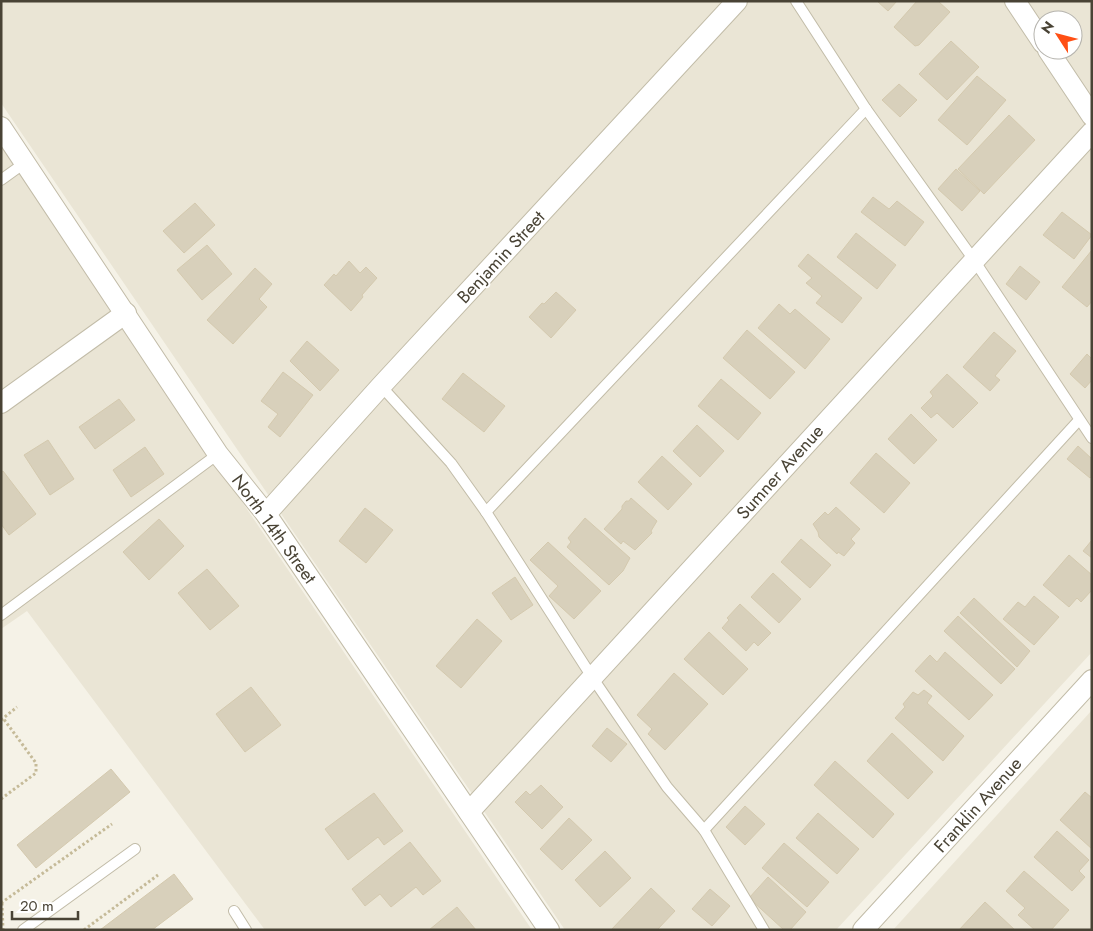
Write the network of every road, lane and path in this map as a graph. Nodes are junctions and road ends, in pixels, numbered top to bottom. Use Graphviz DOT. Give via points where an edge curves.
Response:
graph roads {
  1 [pos="737,1"];
  2 [pos="796,1"];
  3 [pos="1015,1"];
  4 [pos="1033,28"];
  5 [pos="1055,60"];
  6 [pos="866,109"];
  7 [pos="1092,116"];
  8 [pos="1,127"];
  9 [pos="1092,132"];
  10 [pos="26,162"];
  11 [pos="1,180"];
  12 [pos="974,260"];
  13 [pos="126,313"];
  14 [pos="381,386"];
  15 [pos="1,403"];
  16 [pos="1079,420"];
  17 [pos="1092,438"];
  18 [pos="218,454"];
  19 [pos="486,512"];
  20 [pos="266,514"];
  21 [pos="1,615"];
  22 [pos="592,677"];
  23 [pos="1092,680"];
  24 [pos="17,707"];
  25 [pos="2,719"];
  26 [pos="1,799"];
  27 [pos="469,812"];
  28 [pos="112,824"];
  29 [pos="704,830"];
  30 [pos="135,849"];
  31 [pos="158,875"];
  32 [pos="2,903"];
  33 [pos="234,911"];
  34 [pos="3,930"];
  35 [pos="23,930"];
  36 [pos="84,930"];
  37 [pos="246,930"];
  38 [pos="549,930"];
  39 [pos="764,930"];
  40 [pos="863,930"];
  1 -- 14 [label="street, Benjamin Street"];
  2 -- 6 [label="lane"];
  3 -- 4 [label="street"];
  5 -- 7 [label="street"];
  6 -- 12 [label="lane"];
  6 -- 19 [label="lane"];
  8 -- 10 [label="street, North 14th Street"];
  9 -- 12 [label="street, Sumner Avenue"];
  10 -- 11 [label="lane"];
  10 -- 13 [label="street, North 14th Street"];
  12 -- 16 [label="lane"];
  12 -- 22 [label="street, Sumner Avenue"];
  13 -- 15 [label="street"];
  13 -- 18 [label="street, North 14th Street"];
  14 -- 19 [label="lane" via="451,463"];
  14 -- 20 [label="street, Benjamin Street"];
  16 -- 17 [label="lane"];
  16 -- 29 [label="lane"];
  18 -- 20 [label="street, North 14th Street"];
  18 -- 21 [label="lane"];
  19 -- 22 [label="lane"];
  20 -- 27 [label="street, North 14th Street"];
  22 -- 27 [label="street, Sumner Avenue"];
  22 -- 29 [label="lane" via="667,786"];
  23 -- 40 [label="street, Franklin Avenue"];
  24 -- 25 [label="path"];
  25 -- 26 [label="path" via="36,763 36,773"];
  27 -- 38 [label="street, North 14th Street"];
  28 -- 32 [label="path"];
  29 -- 39 [label="lane"];
  30 -- 35 [label="lane"];
  31 -- 36 [label="path"];
  32 -- 34 [label="path"];
  33 -- 37 [label="lane"];
}
